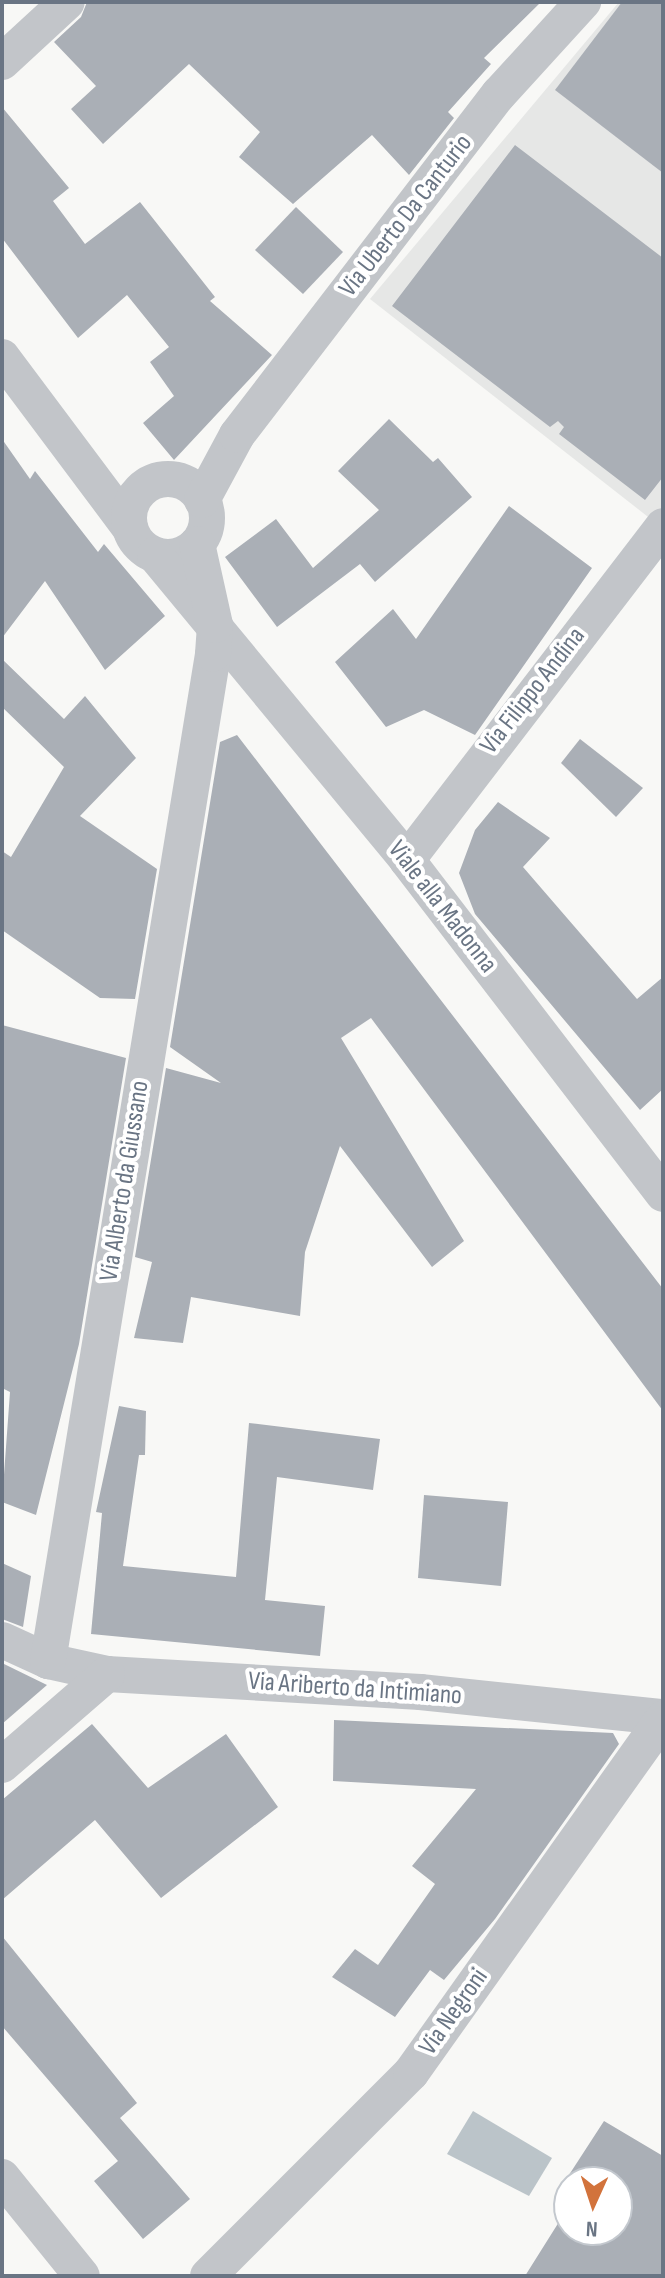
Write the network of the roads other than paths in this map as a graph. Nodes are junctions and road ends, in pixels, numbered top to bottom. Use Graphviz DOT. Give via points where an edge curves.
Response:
graph roads {
  1 [pos="67,2"];
  2 [pos="583,2"];
  3 [pos="2,62"];
  4 [pos="2,357"];
  5 [pos="237,435"];
  6 [pos="87,466"];
  7 [pos="160,482"];
  8 [pos="202,500"];
  9 [pos="663,526"];
  10 [pos="130,528"];
  11 [pos="197,544"];
  12 [pos="155,555"];
  13 [pos="215,625"];
  14 [pos="272,699"];
  15 [pos="203,701"];
  16 [pos="407,860"];
  17 [pos="663,1194"];
  18 [pos="2,1640"];
  19 [pos="48,1661"];
  20 [pos="99,1680"];
  21 [pos="663,1718"];
  22 [pos="2,1765"];
  23 [pos="2,2177"];
  24 [pos="82,2276"];
  25 [pos="208,2276"];
  1 -- 3 [label="street"];
  2 -- 5 [label="street, Via Uberto Da Canturio" via="499,94"];
  4 -- 6 [label="street"];
  5 -- 7 [label="street, Via Uberto Da Canturio"];
  5 -- 8 [label="street, Via Uberto Da Canturio"];
  6 -- 7 [label="street" via="109,477"];
  6 -- 10 [label="street"];
  7 -- 8 [label="street" via="192,487"];
  7 -- 10 [label="street" via="135,498"];
  8 -- 11 [label="street" via="205,532"];
  9 -- 16 [label="street, Via Filippo Andina"];
  10 -- 12 [label="street" via="141,547"];
  11 -- 12 [label="street" via="185,553"];
  11 -- 13 [label="street, Viale alla Madonna"];
  12 -- 13 [label="street, Viale alla Madonna"];
  13 -- 14 [label="street, Viale alla Madonna"];
  13 -- 15 [label="street, Via Alberto da Giussano"];
  14 -- 15 [label="street" via="234,691"];
  14 -- 16 [label="street, Viale alla Madonna"];
  15 -- 19 [label="street, Via Alberto da Giussano"];
  16 -- 17 [label="street, Viale alla Madonna"];
  18 -- 19 [label="street, Via Ariberto da Intimiano"];
  19 -- 20 [label="street, Via Ariberto da Intimiano"];
  20 -- 21 [label="street, Via Ariberto da Intimiano" via="420,1692"];
  20 -- 22 [label="street"];
  21 -- 25 [label="street, Via Negroni" via="411,2073"];
  23 -- 24 [label="street"];
}
